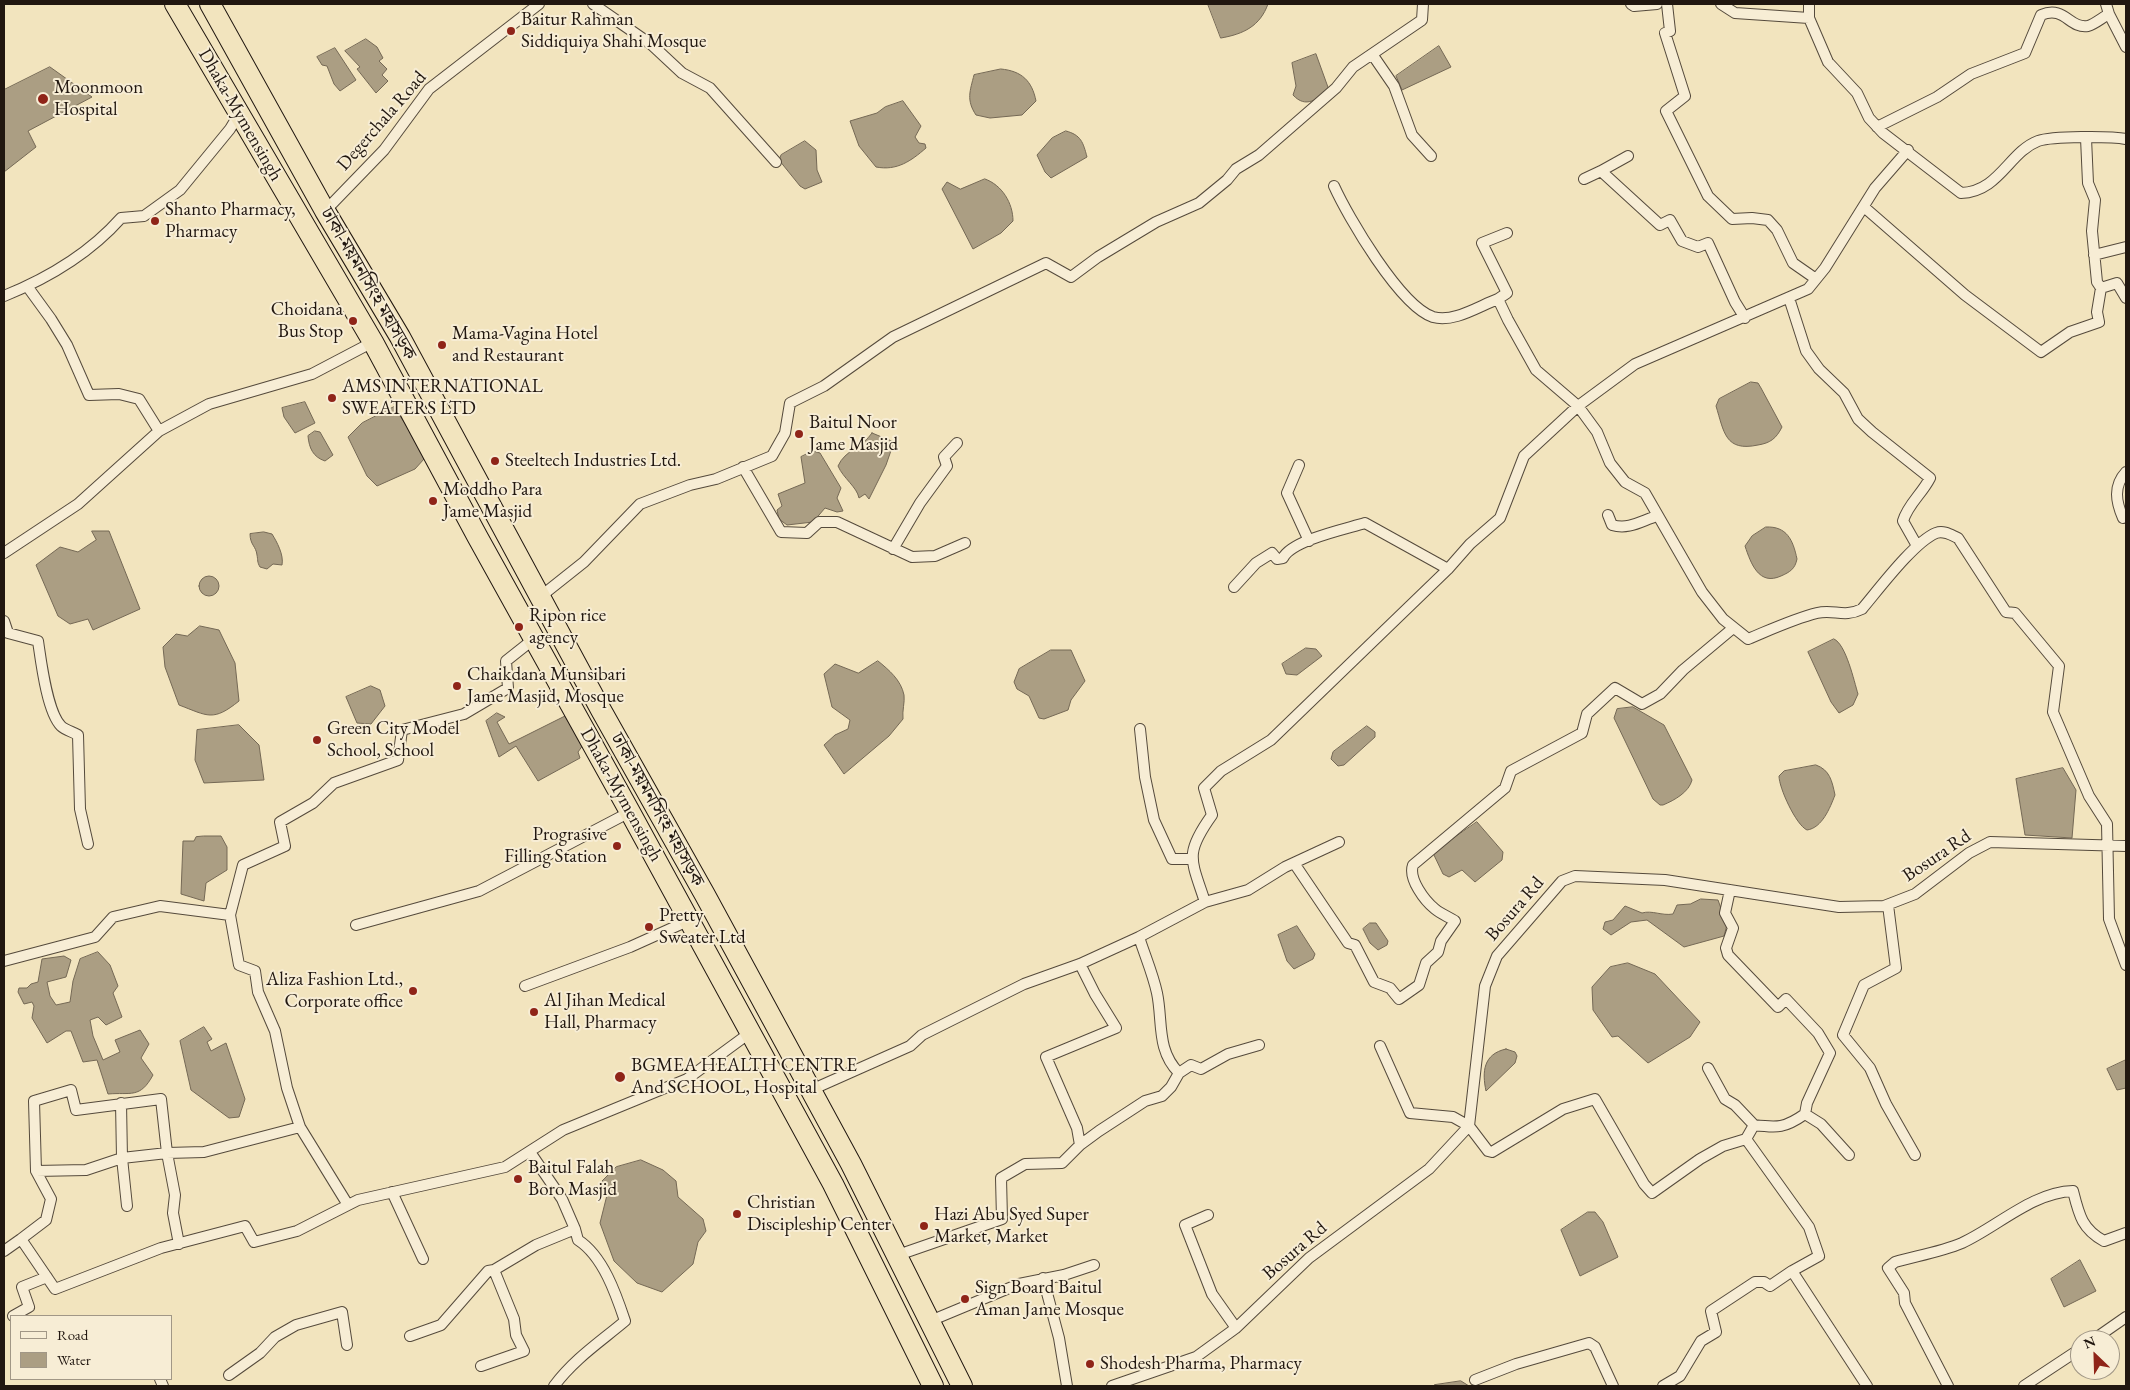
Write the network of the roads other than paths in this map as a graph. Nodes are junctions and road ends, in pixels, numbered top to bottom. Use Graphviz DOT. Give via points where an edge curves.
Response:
graph roads {
  1 [pos="175,4"];
  2 [pos="210,4"];
  3 [pos="539,4"];
  4 [pos="593,4"];
  5 [pos="1423,4"];
  6 [pos="1631,4"];
  7 [pos="1657,4"];
  8 [pos="1667,4"];
  9 [pos="1720,4"];
  10 [pos="1809,4"];
  11 [pos="2106,4"];
  12 [pos="2109,14"];
  13 [pos="1808,18"];
  14 [pos="2126,47"];
  15 [pos="1372,54"];
  16 [pos="239,114"];
  17 [pos="1877,127"];
  18 [pos="2086,138"];
  19 [pos="2126,139"];
  20 [pos="1908,150"];
  21 [pos="1431,156"];
  22 [pos="1628,156"];
  23 [pos="776,162"];
  24 [pos="1601,171"];
  25 [pos="1584,179"];
  26 [pos="1334,186"];
  27 [pos="1864,207"];
  28 [pos="325,211"];
  29 [pos="1507,233"];
  30 [pos="2126,246"];
  31 [pos="2094,256"];
  32 [pos="1816,279"];
  33 [pos="27,286"];
  34 [pos="2100,288"];
  35 [pos="4,296"];
  36 [pos="1789,298"];
  37 [pos="2126,298"];
  38 [pos="1498,299"];
  39 [pos="1745,318"];
  40 [pos="373,342"];
  41 [pos="1578,406"];
  42 [pos="159,431"];
  43 [pos="957,443"];
  44 [pos="1299,465"];
  45 [pos="744,467"];
  46 [pos="2126,472"];
  47 [pos="1608,515"];
  48 [pos="1657,516"];
  49 [pos="2124,518"];
  50 [pos="1309,542"];
  51 [pos="965,543"];
  52 [pos="1916,544"];
  53 [pos="893,548"];
  54 [pos="4,553"];
  55 [pos="1448,569"];
  56 [pos="1234,587"];
  57 [pos="540,597"];
  58 [pos="4,621"];
  59 [pos="1732,629"];
  60 [pos="535,638"];
  61 [pos="1140,728"];
  62 [pos="630,812"];
  63 [pos="1338,842"];
  64 [pos="88,844"];
  65 [pos="2109,845"];
  66 [pos="2126,846"];
  67 [pos="1190,859"];
  68 [pos="1294,863"];
  69 [pos="1730,890"];
  70 [pos="1205,902"];
  71 [pos="1888,905"];
  72 [pos="230,915"];
  73 [pos="690,920"];
  74 [pos="356,925"];
  75 [pos="1139,937"];
  76 [pos="4,961"];
  77 [pos="1080,964"];
  78 [pos="2126,965"];
  79 [pos="525,986"];
  80 [pos="751,1032"];
  81 [pos="1260,1045"];
  82 [pos="1380,1046"];
  83 [pos="1708,1068"];
  84 [pos="1179,1073"];
  85 [pos="811,1090"];
  86 [pos="121,1103"];
  87 [pos="1805,1114"];
  88 [pos="1754,1125"];
  89 [pos="1469,1126"];
  90 [pos="300,1127"];
  91 [pos="1746,1139"];
  92 [pos="1080,1145"];
  93 [pos="530,1152"];
  94 [pos="167,1153"];
  95 [pos="1849,1155"];
  96 [pos="1915,1155"];
  97 [pos="122,1158"];
  98 [pos="36,1171"];
  99 [pos="392,1192"];
  100 [pos="348,1205"];
  101 [pos="127,1206"];
  102 [pos="1208,1215"];
  103 [pos="575,1229"];
  104 [pos="2126,1233"];
  105 [pos="21,1239"];
  106 [pos="179,1244"];
  107 [pos="4,1251"];
  108 [pos="898,1255"];
  109 [pos="423,1259"];
  110 [pos="1094,1265"];
  111 [pos="494,1270"];
  112 [pos="1792,1270"];
  113 [pos="47,1277"];
  114 [pos="1043,1278"];
  115 [pos="15,1315"];
  116 [pos="2126,1317"];
  117 [pos="930,1321"];
  118 [pos="1236,1328"];
  119 [pos="2107,1330"];
  120 [pos="410,1336"];
  121 [pos="347,1345"];
  122 [pos="2070,1356"];
  123 [pos="481,1366"];
  124 [pos="230,1375"];
  125 [pos="1475,1380"];
  126 [pos="554,1386"];
  127 [pos="933,1386"];
  128 [pos="962,1386"];
  129 [pos="1067,1386"];
  130 [pos="1112,1386"];
  131 [pos="1613,1386"];
  132 [pos="1663,1386"];
  133 [pos="1867,1386"];
  134 [pos="1948,1386"];
  135 [pos="2024,1386"];
  1 -- 16 [label="highway, Dhaka-Mymensingh"];
  2 -- 28 [label="highway, ঢাকা-ময়মনসিংহ মহাসড়ক"];
  3 -- 28 [label="street, Degerchala Road" via="429,90 384,150"];
  4 -- 23 [label="street" via="652,45 682,73 710,88"];
  5 -- 15 [label="street" via="1422,20"];
  6 -- 7 [label="street"];
  8 -- 32 [label="street" via="1670,31 1665,33 1685,96 1666,111 1708,196 1732,219 1768,220 1777,230 1793,263"];
  9 -- 13 [label="street" via="1735,13"];
  10 -- 13 [label="street"];
  11 -- 12 [label="street"];
  12 -- 14 [label="street"];
  12 -- 17 [label="street" via="2088,26 2061,13 2051,11 2041,15 2025,53 1971,74 1937,97"];
  13 -- 17 [label="street" via="1828,62 1850,84"];
  15 -- 21 [label="street" via="1394,86 1412,135"];
  15 -- 45 [label="street" via="1259,156 1236,169 1199,203 1156,222 1071,277 1046,263 893,337 824,386 790,403 785,433 772,456"];
  16 -- 33 [label="street" via="180,190 144,216 120,218 106,235"];
  16 -- 40 [label="highway, Dhaka-Mymensingh"];
  17 -- 20 [label="street"];
  18 -- 19 [label="street"];
  18 -- 20 [label="street" via="2039,140 1987,185 1973,192 1953,188"];
  18 -- 31 [label="street" via="2088,183 2095,200"];
  20 -- 27 [label="street" via="1874,188"];
  22 -- 24 [label="street"];
  24 -- 25 [label="street"];
  24 -- 39 [label="street" via="1660,225 1670,220 1682,241 1698,247 1708,243"];
  26 -- 38 [label="street" via="1361,238 1384,270 1423,312 1434,317 1456,317"];
  27 -- 32 [label="street"];
  27 -- 34 [label="street" via="1965,295 2042,352 2070,332 2099,322 2096,312"];
  28 -- 57 [label="highway, ঢাকা-ময়মনসিংহ মহাসড়ক" via="400,337"];
  29 -- 38 [label="street" via="1482,243 1507,293"];
  30 -- 31 [label="street"];
  31 -- 34 [label="street"];
  32 -- 36 [label="street" via="1808,289"];
  33 -- 35 [label="street"];
  33 -- 42 [label="street" via="67,345 89,395 119,394 139,399"];
  34 -- 37 [label="street" via="2117,283"];
  36 -- 39 [label="street"];
  36 -- 52 [label="street" via="1806,351 1819,369 1844,393 1858,418 1872,432 1930,478 1907,509 1903,521"];
  38 -- 41 [label="street" via="1536,370"];
  39 -- 41 [label="street" via="1635,364"];
  40 -- 42 [label="street" via="312,374 209,404"];
  40 -- 60 [label="highway, Dhaka-Mymensingh"];
  41 -- 48 [label="street" via="1597,432 1610,463 1625,482 1645,493"];
  41 -- 55 [label="street" via="1524,456 1500,518"];
  42 -- 54 [label="street" via="78,504"];
  43 -- 53 [label="street" via="944,458 947,466"];
  44 -- 50 [label="street" via="1287,493"];
  45 -- 53 [label="street" via="781,532 807,533 819,522 837,522"];
  45 -- 57 [label="street" via="640,504 584,562"];
  46 -- 49 [label="street" via="2117,487 2116,502"];
  47 -- 48 [label="street" via="1612,525 1619,527 1629,527"];
  48 -- 59 [label="street" via="1690,573"];
  50 -- 55 [label="street" via="1365,523"];
  50 -- 56 [label="street" via="1287,551 1283,558 1277,559 1272,553"];
  51 -- 53 [label="street" via="935,556 912,557"];
  52 -- 59 [label="street" via="1876,593 1854,613 1818,612 1748,639"];
  52 -- 65 [label="street" via="1937,533 1946,532 1958,538 2006,612 2015,613 2059,666 2052,712 2089,796 2107,824"];
  55 -- 67 [label="street" via="1270,740 1221,771 1204,788 1212,815 1198,834"];
  57 -- 85 [label="highway, ঢাকা-ময়মনসিংহ মহাসড়ক"];
  58 -- 64 [label="street" via="8,633 38,642 46,690 56,717 61,726 78,735 80,810"];
  59 -- 68 [label="street" via="1660,694 1642,704 1615,688 1587,714 1582,734 1511,772 1506,788 1413,865 1412,874 1424,896 1435,909 1455,921 1441,941 1438,952 1426,964 1419,984 1399,999 1390,988 1374,982 1355,945 1348,944"];
  60 -- 62 [label="highway, Dhaka-Mymensingh"];
  60 -- 72 [label="street" via="506,661 508,688 464,714 402,730 398,760 334,783 313,803 280,822 285,846 243,865"];
  61 -- 67 [label="street" via="1154,820 1172,859"];
  62 -- 73 [label="highway, Dhaka-Mymensingh"];
  62 -- 74 [label="street" via="479,891"];
  63 -- 68 [label="street"];
  65 -- 66 [label="street, Bosura Rd"];
  65 -- 71 [label="street, Bosura Rd" via="1990,842 1969,853 1915,894"];
  65 -- 78 [label="street" via="2106,877 2109,919"];
  67 -- 70 [label="street"];
  68 -- 70 [label="street" via="1248,890"];
  69 -- 71 [label="street, Bosura Rd" via="1838,907"];
  69 -- 87 [label="street" via="1725,913 1732,928 1726,948 1728,955 1778,1007 1786,998 1804,1015 1830,1053"];
  69 -- 89 [label="street, Bosura Rd" via="1622,877 1575,876 1562,881 1497,956 1485,986"];
  70 -- 75 [label="street"];
  71 -- 96 [label="street" via="1896,968 1864,985 1843,1035 1870,1068"];
  72 -- 76 [label="street" via="160,906 113,917 95,937"];
  72 -- 90 [label="street" via="239,965 255,971 258,992 275,1031 287,1088"];
  73 -- 79 [label="street" via="630,947"];
  73 -- 80 [label="highway, Dhaka-Mymensingh"];
  75 -- 77 [label="street"];
  75 -- 84 [label="street" via="1157,990 1161,1009 1161,1041 1171,1065"];
  77 -- 85 [label="street" via="1024,984 922,1035 910,1046"];
  77 -- 92 [label="street" via="1116,1028 1046,1058 1077,1128"];
  80 -- 93 [label="street" via="686,1079 563,1130"];
  80 -- 127 [label="highway, Dhaka-Mymensingh" via="833,1184"];
  81 -- 84 [label="street" via="1228,1054 1201,1069 1191,1065"];
  82 -- 89 [label="street" via="1410,1113 1447,1115"];
  83 -- 88 [label="street" via="1725,1099"];
  84 -- 92 [label="street" via="1162,1096 1145,1101"];
  85 -- 108 [label="highway, ঢাকা-ময়মনসিংহ মহাসড়ক"];
  86 -- 94 [label="street" via="161,1099"];
  86 -- 97 [label="street"];
  86 -- 98 [label="street" via="76,1110 71,1090 34,1101"];
  87 -- 88 [label="street" via="1778,1128"];
  87 -- 95 [label="street" via="1821,1124"];
  88 -- 91 [label="street"];
  89 -- 91 [label="street" via="1492,1152 1563,1109 1595,1099 1652,1193 1684,1168 1723,1146"];
  89 -- 118 [label="street, Bosura Rd" via="1429,1169 1309,1258"];
  90 -- 94 [label="street" via="204,1152"];
  90 -- 100 [label="street"];
  91 -- 112 [label="street" via="1809,1226 1818,1256"];
  92 -- 108 [label="street" via="1062,1163 1025,1164 1000,1178 1002,1219"];
  93 -- 99 [label="street" via="505,1167"];
  93 -- 103 [label="street" via="562,1199"];
  94 -- 97 [label="street"];
  94 -- 106 [label="street"];
  97 -- 98 [label="street" via="86,1170"];
  97 -- 101 [label="street"];
  98 -- 105 [label="street" via="51,1199 46,1220"];
  99 -- 100 [label="street"];
  99 -- 109 [label="street"];
  100 -- 106 [label="street" via="297,1231 254,1242 245,1226"];
  102 -- 118 [label="street" via="1185,1225 1212,1294"];
  103 -- 111 [label="street" via="536,1245"];
  103 -- 126 [label="street" via="578,1240 591,1248 602,1268 618,1298 625,1321 590,1348"];
  104 -- 134 [label="street" via="2104,1240 2090,1233 2073,1192 2068,1192 2036,1202 1959,1244 1895,1262 1888,1268 1904,1293 1905,1303"];
  105 -- 107 [label="street"];
  105 -- 113 [label="street"];
  106 -- 113 [label="street" via="54,1288"];
  108 -- 117 [label="highway, ঢাকা-ময়মনসিংহ মহাসড়ক"];
  110 -- 114 [label="street"];
  111 -- 120 [label="street" via="488,1271 441,1325"];
  111 -- 123 [label="street" via="524,1351"];
  112 -- 132 [label="street" via="1770,1286 1755,1282 1711,1311 1716,1332 1701,1341 1680,1376"];
  112 -- 133 [label="street"];
  113 -- 115 [label="street" via="22,1287 29,1307"];
  114 -- 117 [label="street" via="982,1298"];
  114 -- 129 [label="street" via="1059,1338"];
  116 -- 119 [label="street"];
  117 -- 128 [label="highway, ঢাকা-ময়মনসিংহ মহাসড়ক"];
  118 -- 130 [label="street, Bosura Rd" via="1196,1357"];
  121 -- 124 [label="street" via="342,1312 320,1317 275,1337 260,1353"];
  122 -- 135 [label="street"];
  125 -- 131 [label="street" via="1516,1364 1589,1343 1595,1346"];
}
